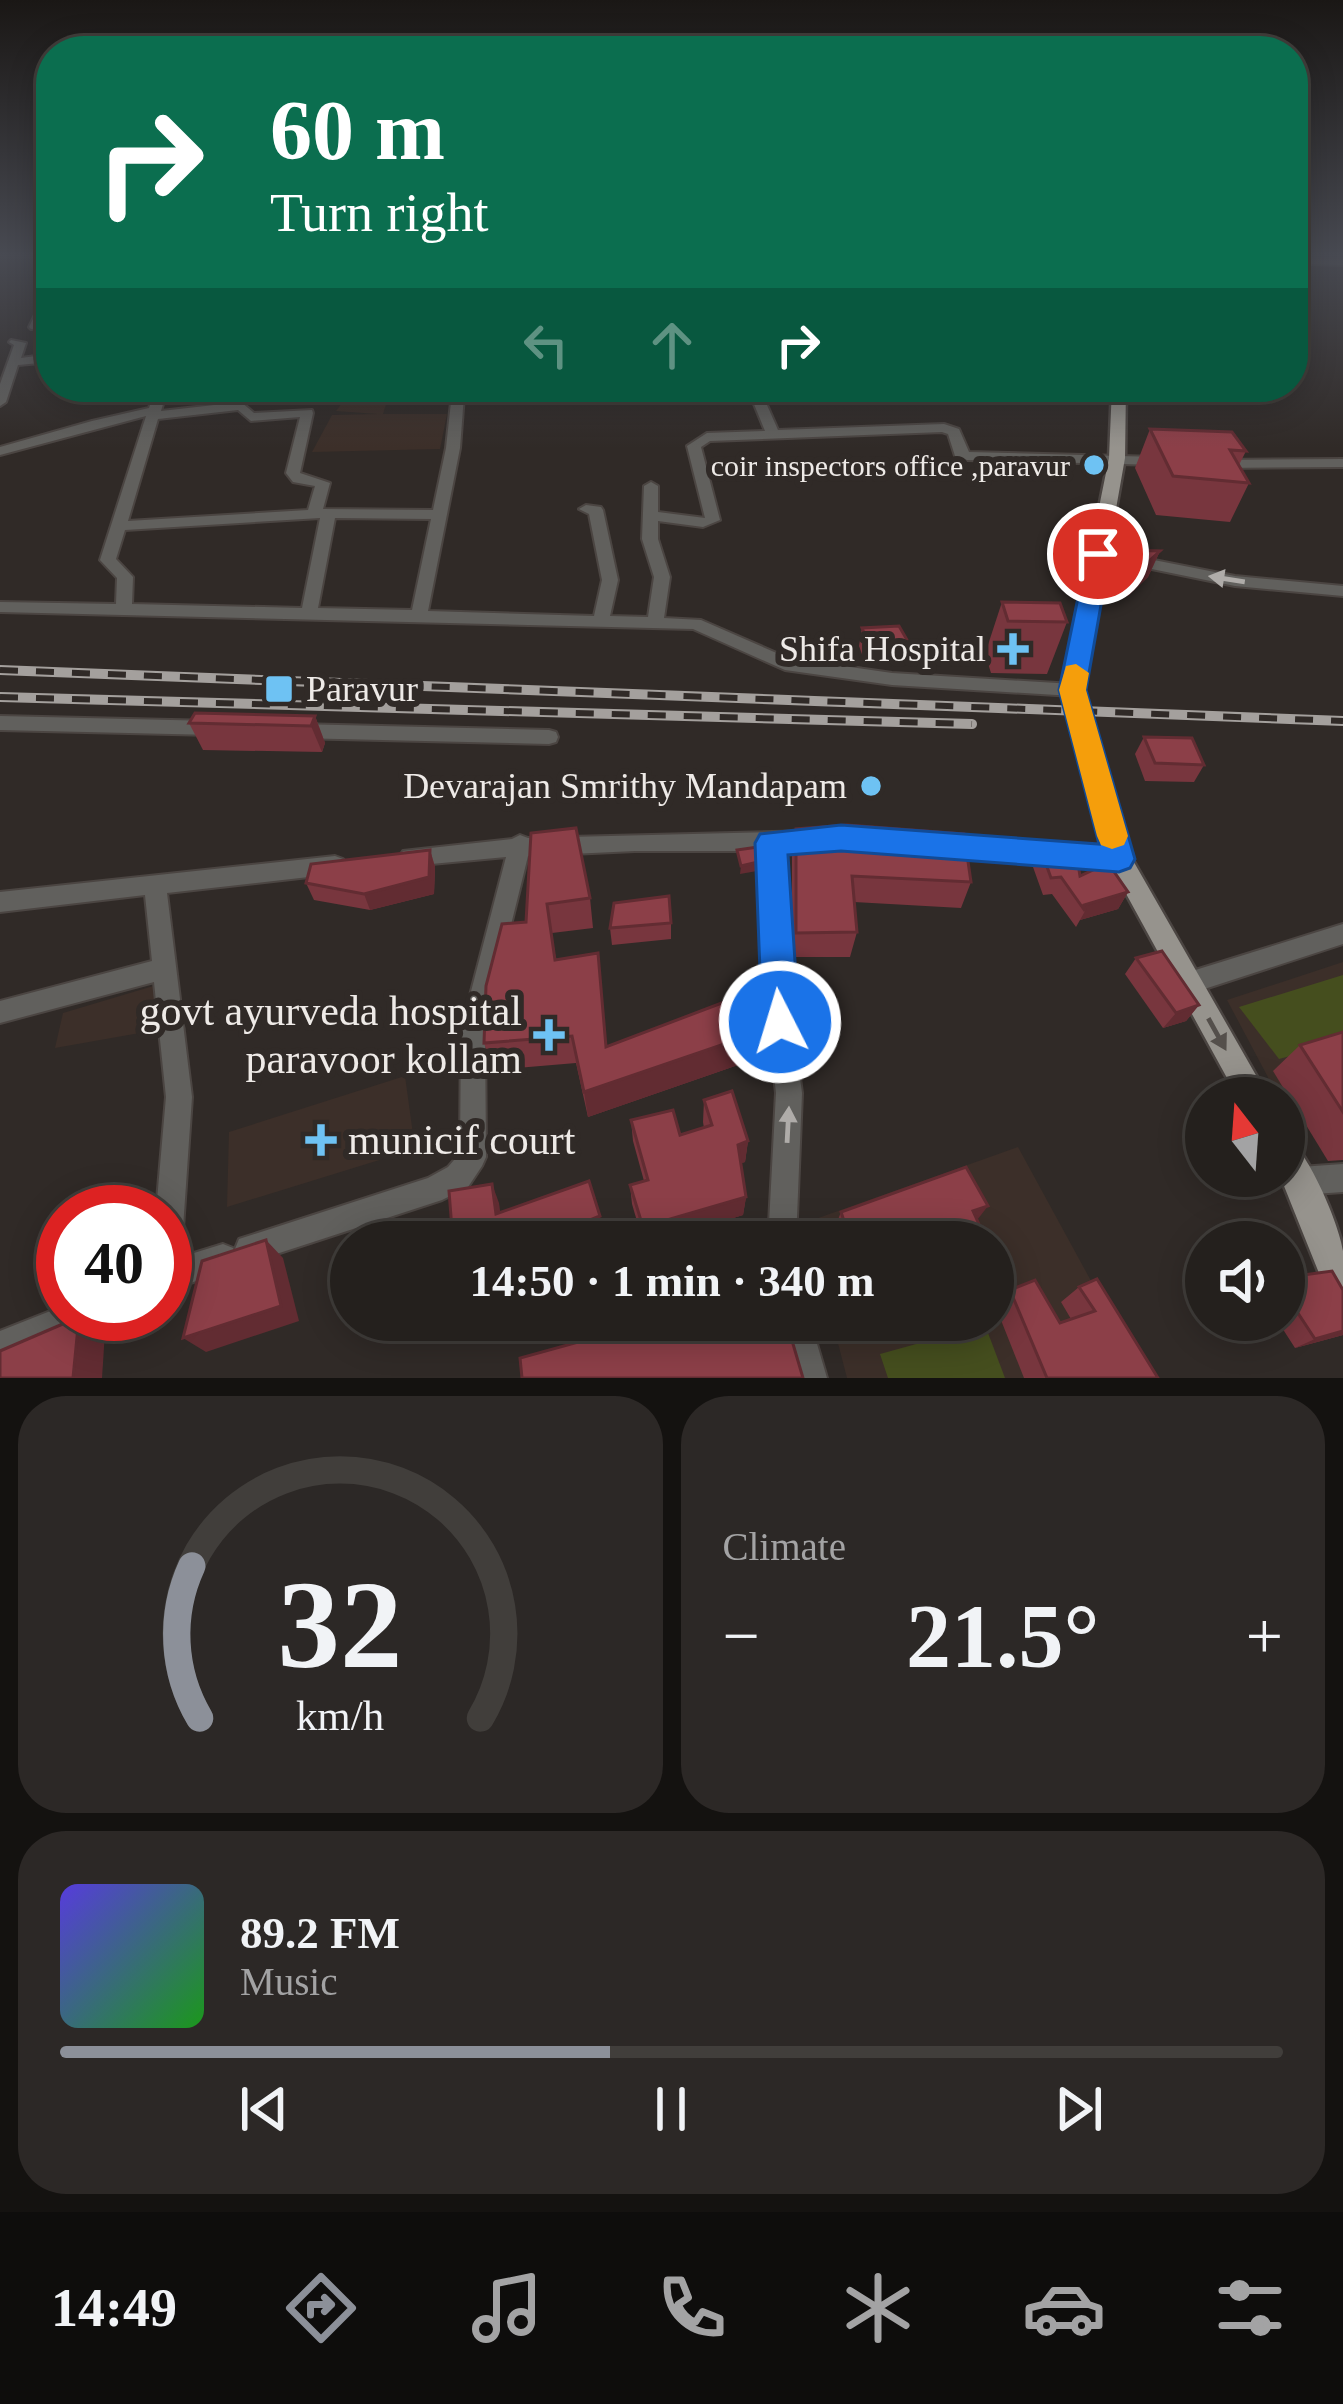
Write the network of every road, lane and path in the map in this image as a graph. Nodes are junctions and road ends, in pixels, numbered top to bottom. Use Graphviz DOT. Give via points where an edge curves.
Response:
graph roads {
  1 [pos="36,323"];
  2 [pos="34,327"];
  3 [pos="8,344"];
  4 [pos="36,360"];
  5 [pos="17,362"];
  6 [pos="158,402"];
  7 [pos="454,402"];
  8 [pos="759,402"];
  9 [pos="1119,402"];
  10 [pos="0,403"];
  11 [pos="154,414"];
  12 [pos="773,435"];
  13 [pos="0,451"];
  14 [pos="1117,458"];
  15 [pos="1174,462"];
  16 [pos="1193,463"];
  17 [pos="1343,463"];
  18 [pos="651,486"];
  19 [pos="586,509"];
  20 [pos="321,514"];
  21 [pos="440,515"];
  22 [pos="652,516"];
  23 [pos="119,526"];
  24 [pos="1098,554"];
  25 [pos="1343,591"];
  26 [pos="0,607"];
  27 [pos="124,608"];
  28 [pos="309,613"];
  29 [pos="419,616"];
  30 [pos="601,621"];
  31 [pos="655,624"];
  32 [pos="1073,690"];
  33 [pos="0,723"];
  34 [pos="226,729"];
  35 [pos="272,730"];
  36 [pos="549,737"];
  37 [pos="841,838"];
  38 [pos="771,843"];
  39 [pos="520,844"];
  40 [pos="920,845"];
  41 [pos="1119,859"];
  42 [pos="155,884"];
  43 [pos="0,902"];
  44 [pos="1343,934"];
  45 [pos="163,969"];
  46 [pos="1189,983"];
  47 [pos="0,1012"];
  48 [pos="1242,1077"];
  49 [pos="1305,1170"];
  50 [pos="1343,1178"];
  51 [pos="172,1185"];
  52 [pos="1304,1197"];
  53 [pos="783,1221"];
  54 [pos="192,1267"];
  55 [pos="1343,1292"];
  56 [pos="36,1332"];
  57 [pos="801,1341"];
  58 [pos="0,1346"];
  59 [pos="812,1378"];
  1 -- 2 [label="street"];
  2 -- 3 [label="street"];
  3 -- 5 [label="street" via="20,343"];
  4 -- 5 [label="street"];
  5 -- 10 [label="street"];
  6 -- 11 [label="street"];
  7 -- 21 [label="street"];
  8 -- 12 [label="street"];
  9 -- 14 [label="main road"];
  11 -- 13 [label="street" via="106,419"];
  11 -- 20 [label="street" via="241,406 251,417 307,413 293,473 323,483"];
  11 -- 23 [label="street"];
  12 -- 14 [label="street" via="944,428 967,456"];
  12 -- 22 [label="street" via="697,440 713,520"];
  14 -- 15 [label="street"];
  14 -- 24 [label="main road"];
  16 -- 17 [label="street"];
  18 -- 22 [label="street"];
  19 -- 30 [label="street" via="596,511 610,580"];
  20 -- 21 [label="street"];
  20 -- 23 [label="street"];
  20 -- 28 [label="street"];
  21 -- 29 [label="street"];
  22 -- 31 [label="street" via="662,577"];
  23 -- 27 [label="street" via="108,560 125,577"];
  25 -- 24 [label="street, one-way" via="1235,581"];
  24 -- 32 [label="main road"];
  26 -- 27 [label="street"];
  27 -- 28 [label="street"];
  28 -- 29 [label="street"];
  29 -- 30 [label="street"];
  30 -- 31 [label="street"];
  31 -- 32 [label="street" via="695,624 785,664"];
  32 -- 41 [label="main road"];
  33 -- 34 [label="street"];
  35 -- 36 [label="street"];
  37 -- 38 [label="street"];
  38 -- 39 [label="street"];
  53 -- 38 [label="street, one-way" via="789,1093"];
  39 -- 42 [label="street"];
  39 -- 54 [label="street" via="473,1030 472,1157 458,1177"];
  40 -- 41 [label="street"];
  41 -- 46 [label="main road"];
  42 -- 43 [label="street"];
  42 -- 45 [label="street"];
  44 -- 46 [label="street"];
  45 -- 47 [label="street"];
  45 -- 51 [label="street" via="179,1097"];
  46 -- 48 [label="main road, one-way"];
  49 -- 50 [label="street"];
  52 -- 55 [label="main road"];
  56 -- 58 [label="street"];
  57 -- 59 [label="street"];
}
